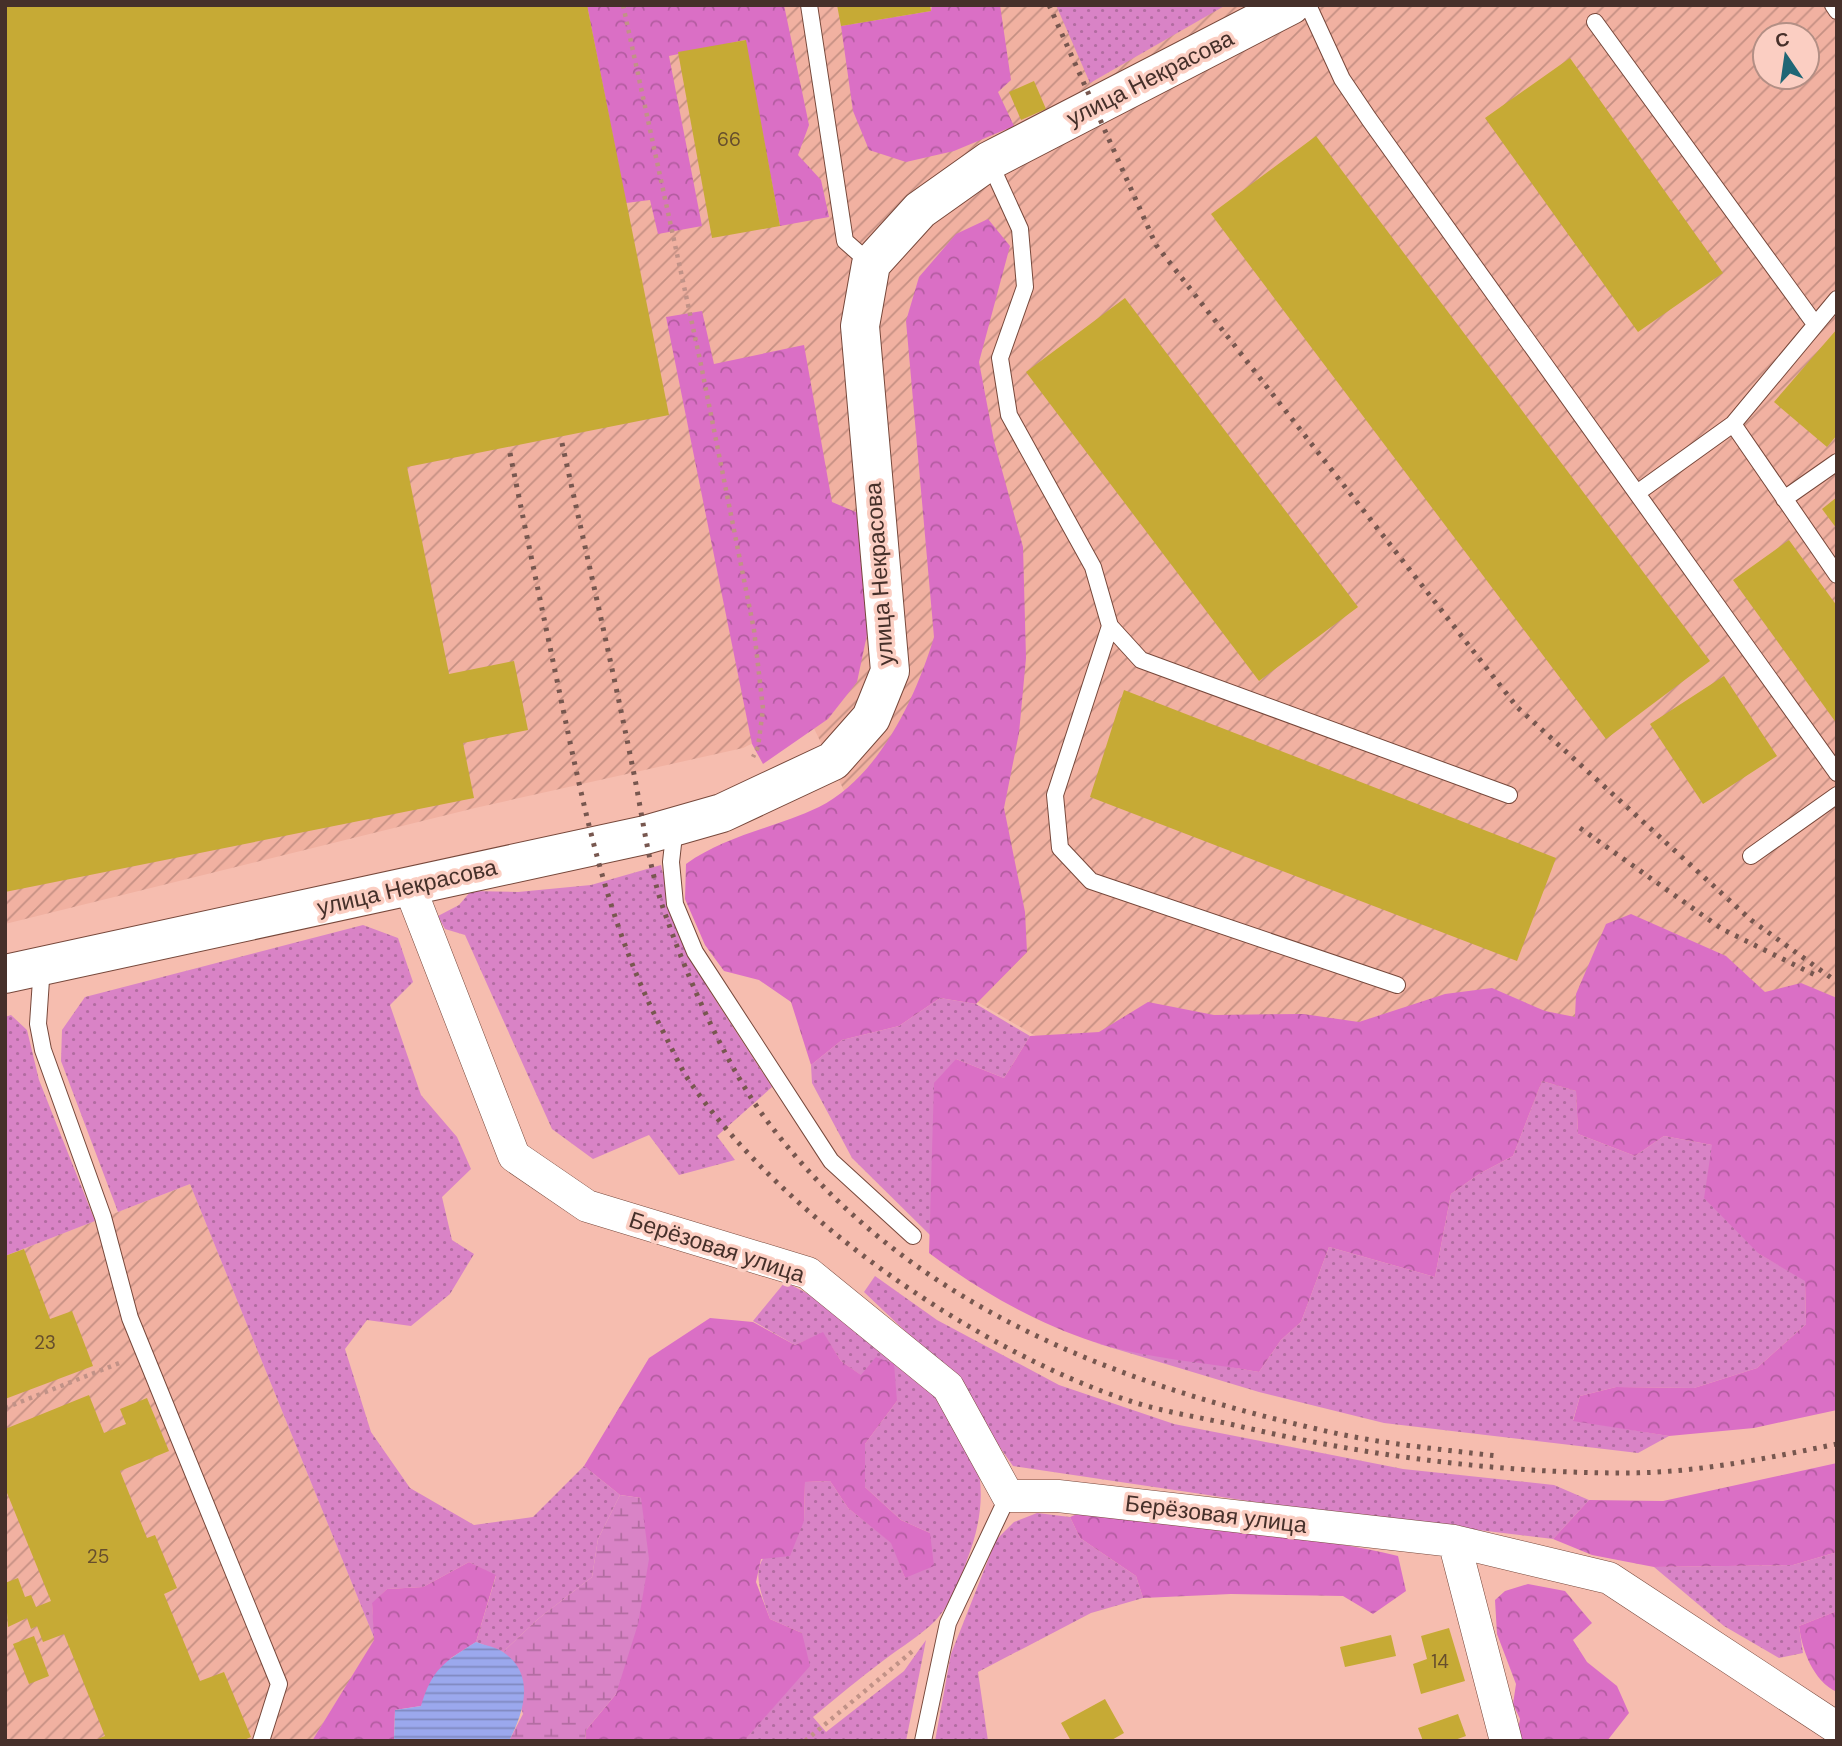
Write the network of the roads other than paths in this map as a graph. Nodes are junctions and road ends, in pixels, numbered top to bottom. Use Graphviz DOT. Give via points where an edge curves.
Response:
graph roads {
  1 [pos="809,5"];
  2 [pos="1291,5"];
  3 [pos="1308,5"];
  4 [pos="1833,5"];
  5 [pos="1837,11"];
  6 [pos="1594,22"];
  7 [pos="989,161"];
  8 [pos="871,264"];
  9 [pos="1837,299"];
  10 [pos="1815,324"];
  11 [pos="1733,424"];
  12 [pos="1837,462"];
  13 [pos="1637,493"];
  14 [pos="1784,499"];
  15 [pos="1837,575"];
  16 [pos="1110,626"];
  17 [pos="1837,773"];
  18 [pos="1509,795"];
  19 [pos="1837,795"];
  20 [pos="675,826"];
  21 [pos="1751,856"];
  22 [pos="410,888"];
  23 [pos="42,965"];
  24 [pos="5,974"];
  25 [pos="1397,985"];
  26 [pos="913,1236"];
  27 [pos="1008,1496"];
  28 [pos="1454,1541"];
  29 [pos="1837,1728"];
  30 [pos="261,1741"];
  31 [pos="923,1741"];
  32 [pos="1506,1741"];
  1 -- 8 [label="lane" via="845,241"];
  2 -- 7 [label="main road, улица Некрасова"];
  3 -- 13 [label="lane" via="1342,79 1368,119"];
  4 -- 5 [label="lane"];
  6 -- 10 [label="lane"];
  7 -- 8 [label="main road, улица Некрасова" via="920,210"];
  7 -- 16 [label="lane" via="1020,229 1025,287 1000,358 1009,415 1093,567"];
  8 -- 20 [label="main road, улица Некрасова" via="860,326 890,671 871,718 832,761 722,813"];
  9 -- 10 [label="lane"];
  10 -- 11 [label="lane"];
  11 -- 13 [label="lane"];
  11 -- 14 [label="lane"];
  12 -- 14 [label="lane"];
  13 -- 17 [label="lane"];
  14 -- 15 [label="lane"];
  16 -- 18 [label="lane" via="1141,660"];
  16 -- 25 [label="lane" via="1055,795 1060,848 1091,881"];
  19 -- 21 [label="lane"];
  20 -- 22 [label="main road, улица Некрасова"];
  20 -- 26 [label="lane" via="671,862 675,904 695,952 831,1161"];
  22 -- 23 [label="main road, улица Некрасова"];
  22 -- 27 [label="street, Берёзовая улица" via="514,1156 587,1206 808,1273 948,1387"];
  23 -- 24 [label="main road, улица Некрасова"];
  23 -- 30 [label="lane" via="38,1024 43,1050 103,1217 130,1318 279,1684"];
  27 -- 28 [label="street, Берёзовая улица" via="1058,1496"];
  27 -- 31 [label="lane" via="948,1623"];
  28 -- 29 [label="street, Берёзовая улица" via="1609,1578"];
  28 -- 32 [label="street"];
}
